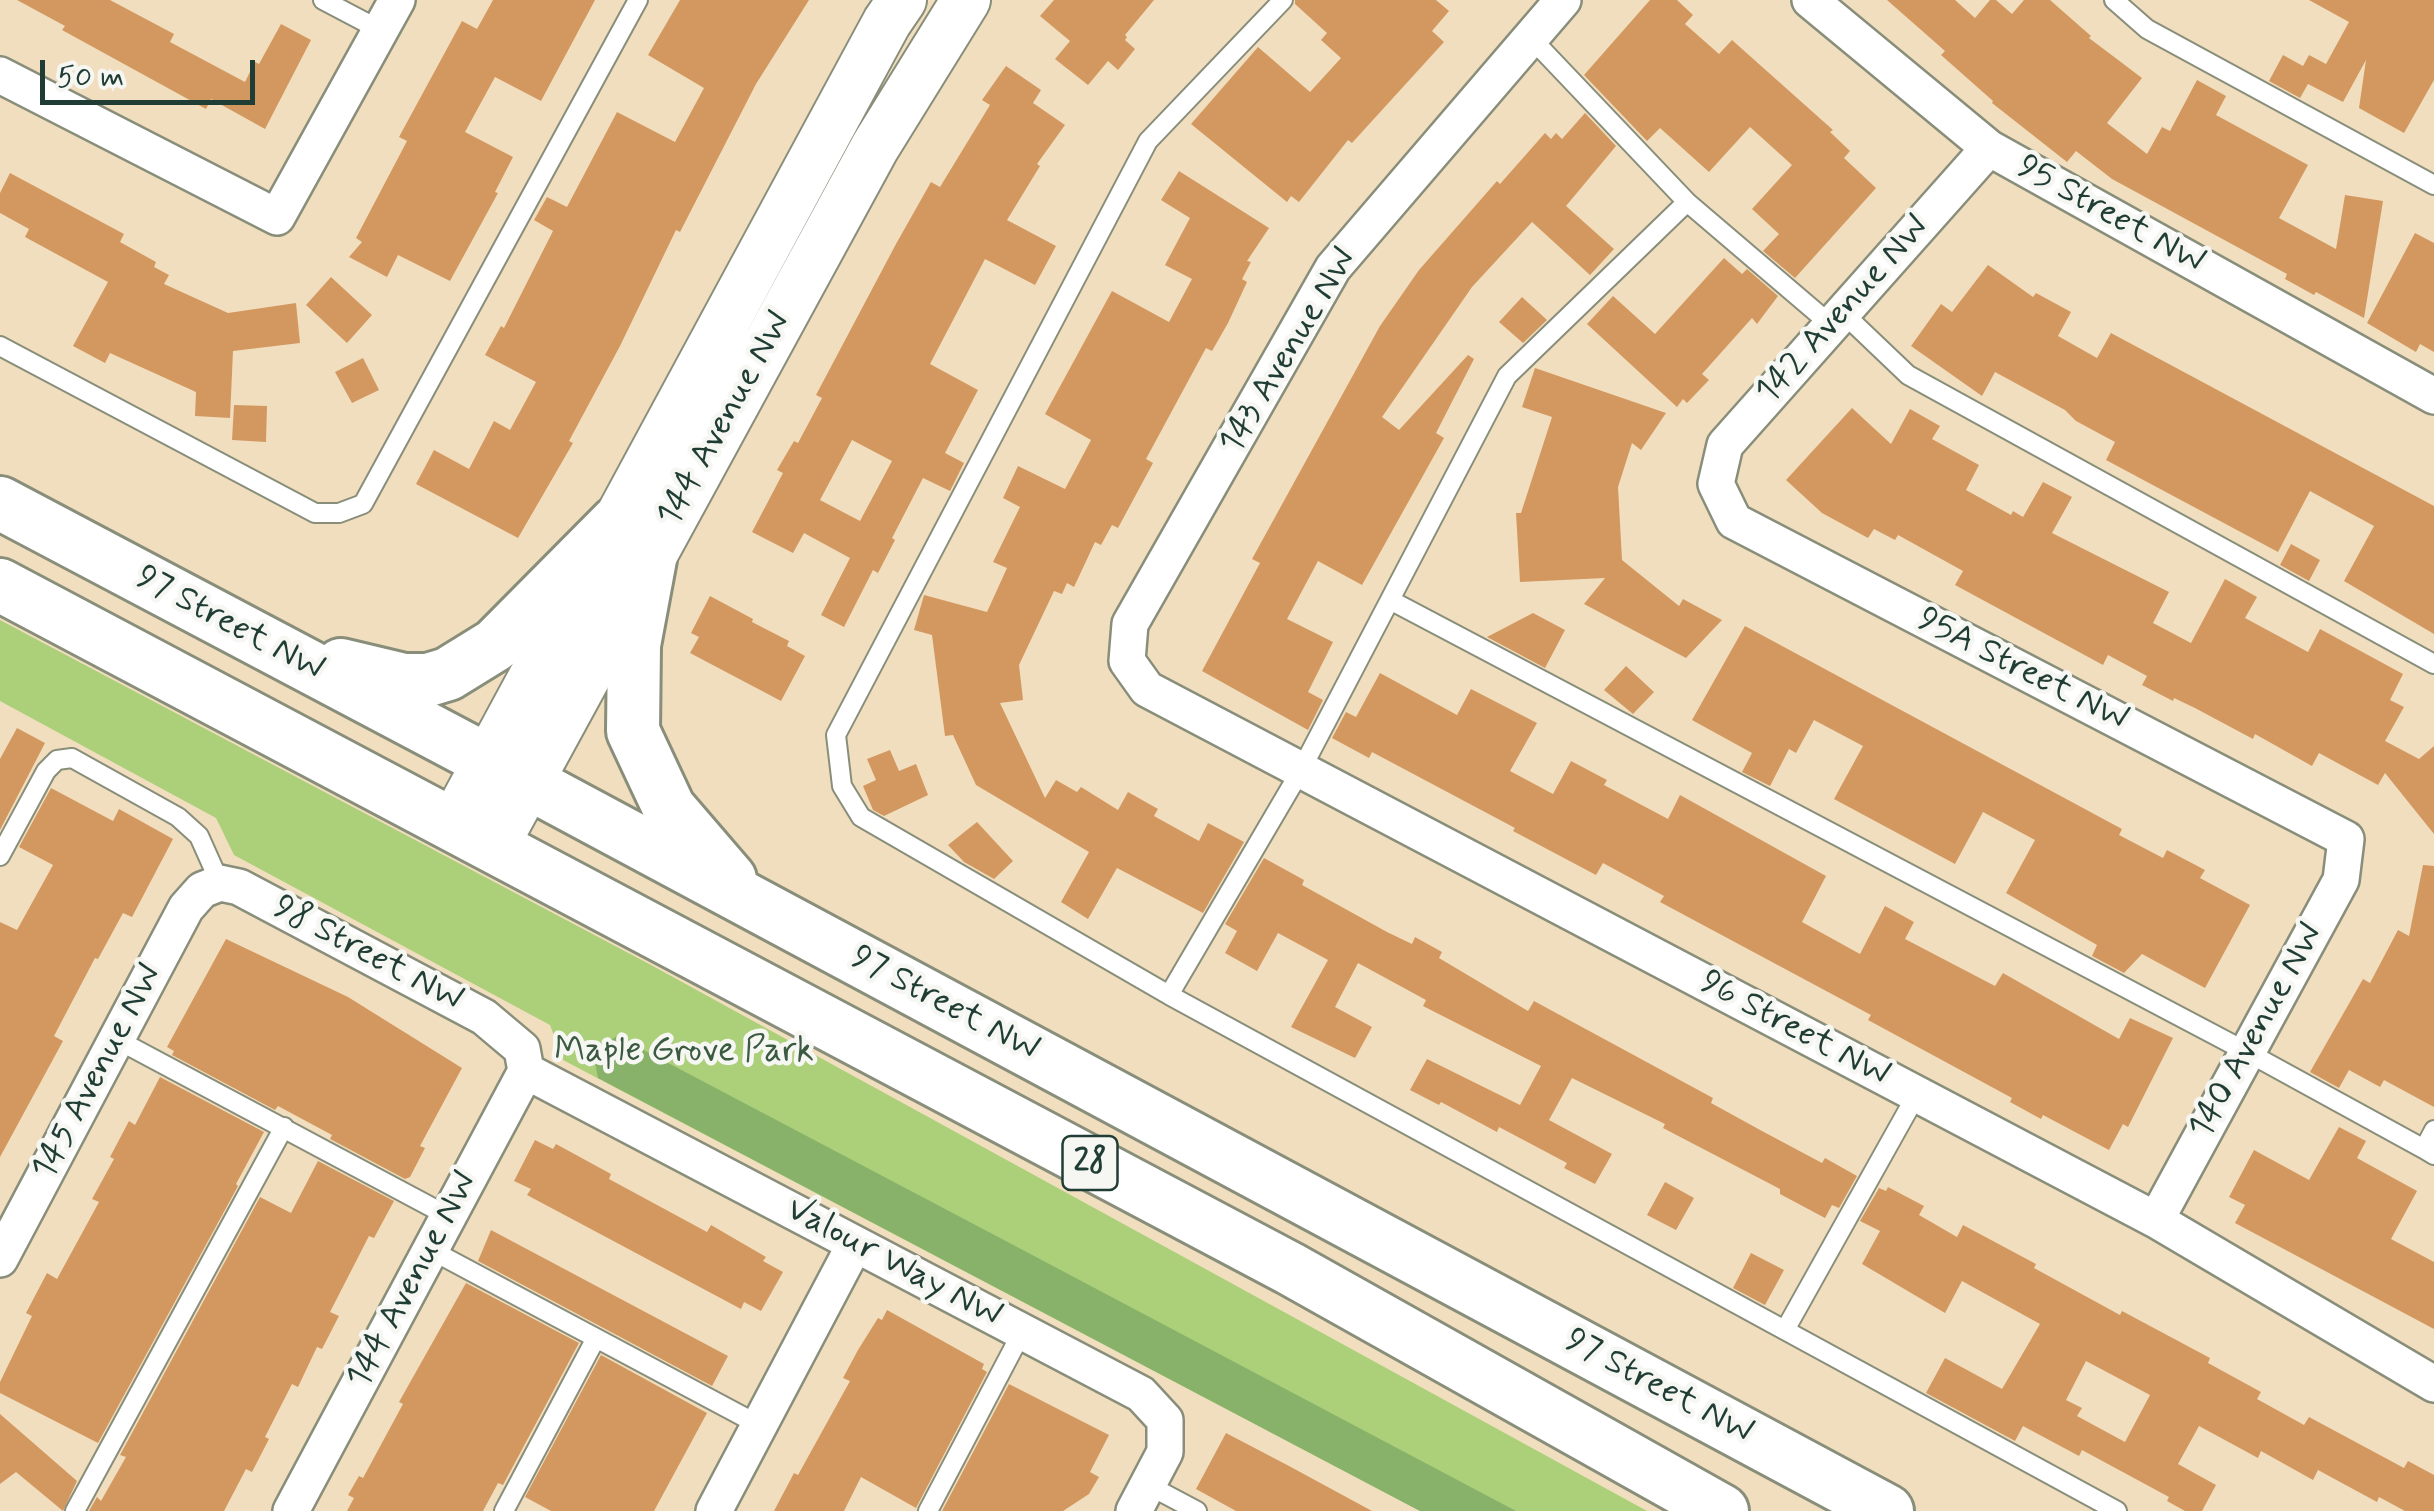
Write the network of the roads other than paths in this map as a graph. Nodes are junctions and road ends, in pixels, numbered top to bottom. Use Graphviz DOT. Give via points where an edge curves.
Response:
graph roads {
  1 [pos="323,0"];
  2 [pos="638,0"];
  3 [pos="902,0"];
  4 [pos="966,0"];
  5 [pos="1283,0"];
  6 [pos="1563,0"];
  7 [pos="1810,0"];
  8 [pos="2114,0"];
  9 [pos="389,15"];
  10 [pos="1531,38"];
  11 [pos="0,76"];
  12 [pos="1989,148"];
  13 [pos="2434,185"];
  14 [pos="1687,202"];
  15 [pos="1836,318"];
  16 [pos="0,346"];
  17 [pos="2434,396"];
  18 [pos="1716,484"];
  19 [pos="0,503"];
  20 [pos="633,540"];
  21 [pos="0,585"];
  22 [pos="1390,600"];
  23 [pos="270,648"];
  24 [pos="2434,664"];
  25 [pos="1146,690"];
  26 [pos="1301,770"];
  27 [pos="507,771"];
  28 [pos="473,835"];
  29 [pos="2346,839"];
  30 [pos="0,856"];
  31 [pos="211,887"];
  32 [pos="747,899"];
  33 [pos="1170,995"];
  34 [pos="116,1038"];
  35 [pos="2247,1052"];
  36 [pos="524,1060"];
  37 [pos="1917,1094"];
  38 [pos="284,1126"];
  39 [pos="2434,1130"];
  40 [pos="2429,1152"];
  41 [pos="448,1216"];
  42 [pos="2156,1220"];
  43 [pos="856,1244"];
  44 [pos="431,1250"];
  45 [pos="0,1259"];
  46 [pos="1785,1330"];
  47 [pos="1022,1332"];
  48 [pos="596,1338"];
  49 [pos="2434,1384"];
  50 [pos="760,1425"];
  51 [pos="1141,1498"];
  52 [pos="75,1511"];
  53 [pos="291,1511"];
  54 [pos="504,1511"];
  55 [pos="714,1511"];
  56 [pos="928,1511"];
  57 [pos="1197,1511"];
  58 [pos="1722,1511"];
  59 [pos="1887,1511"];
  60 [pos="2117,1511"];
  1 -- 9 [label="lane"];
  2 -- 16 [label="lane" via="363,504 315,513"];
  3 -- 20 [label="street, 144 Avenue NW"];
  4 -- 20 [label="street, 144 Avenue NW"];
  5 -- 33 [label="lane" via="1148,142 836,734 842,786 861,817"];
  6 -- 10 [label="street, 143 Avenue NW"];
  7 -- 12 [label="street, 95 Street NW"];
  8 -- 13 [label="lane" via="2147,29"];
  9 -- 11 [label="street" via="277,217"];
  10 -- 14 [label="lane"];
  10 -- 25 [label="street, 143 Avenue NW" via="1332,268 1130,624 1127,661"];
  12 -- 15 [label="street, 142 Avenue NW"];
  12 -- 17 [label="street, 95 Street NW"];
  14 -- 15 [label="lane"];
  14 -- 22 [label="lane" via="1507,376"];
  15 -- 18 [label="street, 142 Avenue NW" via="1725,445"];
  15 -- 24 [label="lane" via="1908,375"];
  18 -- 29 [label="street, 95A Street NW" via="1734,522"];
  19 -- 23 [label="main road, 97 Street NW"];
  20 -- 23 [label="main road" via="495,645 428,680"];
  20 -- 27 [label="street, 144 Avenue NW"];
  20 -- 32 [label="main road" via="633,731 669,808"];
  21 -- 28 [label="main road, 97 Street NW"];
  22 -- 26 [label="lane"];
  22 -- 35 [label="lane"];
  23 -- 27 [label="main road, 97 Street NW"];
  25 -- 26 [label="street, 96 Street NW"];
  26 -- 33 [label="lane"];
  26 -- 37 [label="street, 96 Street NW"];
  27 -- 28 [label="street, 144 Avenue NW"];
  27 -- 32 [label="main road, 97 Street NW"];
  28 -- 58 [label="main road, 97 Street NW / 28" via="1289,1268"];
  29 -- 35 [label="street, 140 Avenue NW" via="2341,880"];
  30 -- 31 [label="lane" via="46,771 72,758 178,817 198,836"];
  31 -- 34 [label="street, 145 Avenue NW" via="186,908"];
  31 -- 36 [label="street, 98 Street NW" via="240,887 484,1018"];
  32 -- 59 [label="main road, 97 Street NW"];
  33 -- 46 [label="lane"];
  34 -- 38 [label="lane"];
  34 -- 45 [label="street, 145 Avenue NW"];
  35 -- 40 [label="lane"];
  35 -- 42 [label="street, 140 Avenue NW"];
  36 -- 41 [label="street, 144 Avenue NW"];
  36 -- 43 [label="street, Valour Way NW"];
  37 -- 42 [label="street, 96 Street NW"];
  37 -- 46 [label="lane"];
  38 -- 41 [label="lane"];
  38 -- 52 [label="lane"];
  39 -- 40 [label="lane"];
  41 -- 44 [label="street, 144 Avenue NW"];
  42 -- 49 [label="street, 96 Street NW"];
  43 -- 47 [label="street, Valour Way NW"];
  43 -- 50 [label="street"];
  44 -- 48 [label="lane"];
  44 -- 53 [label="street, 144 Avenue NW"];
  46 -- 60 [label="lane"];
  47 -- 51 [label="street, Valour Way NW" via="1141,1394 1164,1420 1165,1452"];
  47 -- 56 [label="lane"];
  48 -- 50 [label="lane"];
  48 -- 54 [label="lane"];
  50 -- 55 [label="street"];
  51 -- 57 [label="lane"];
}
